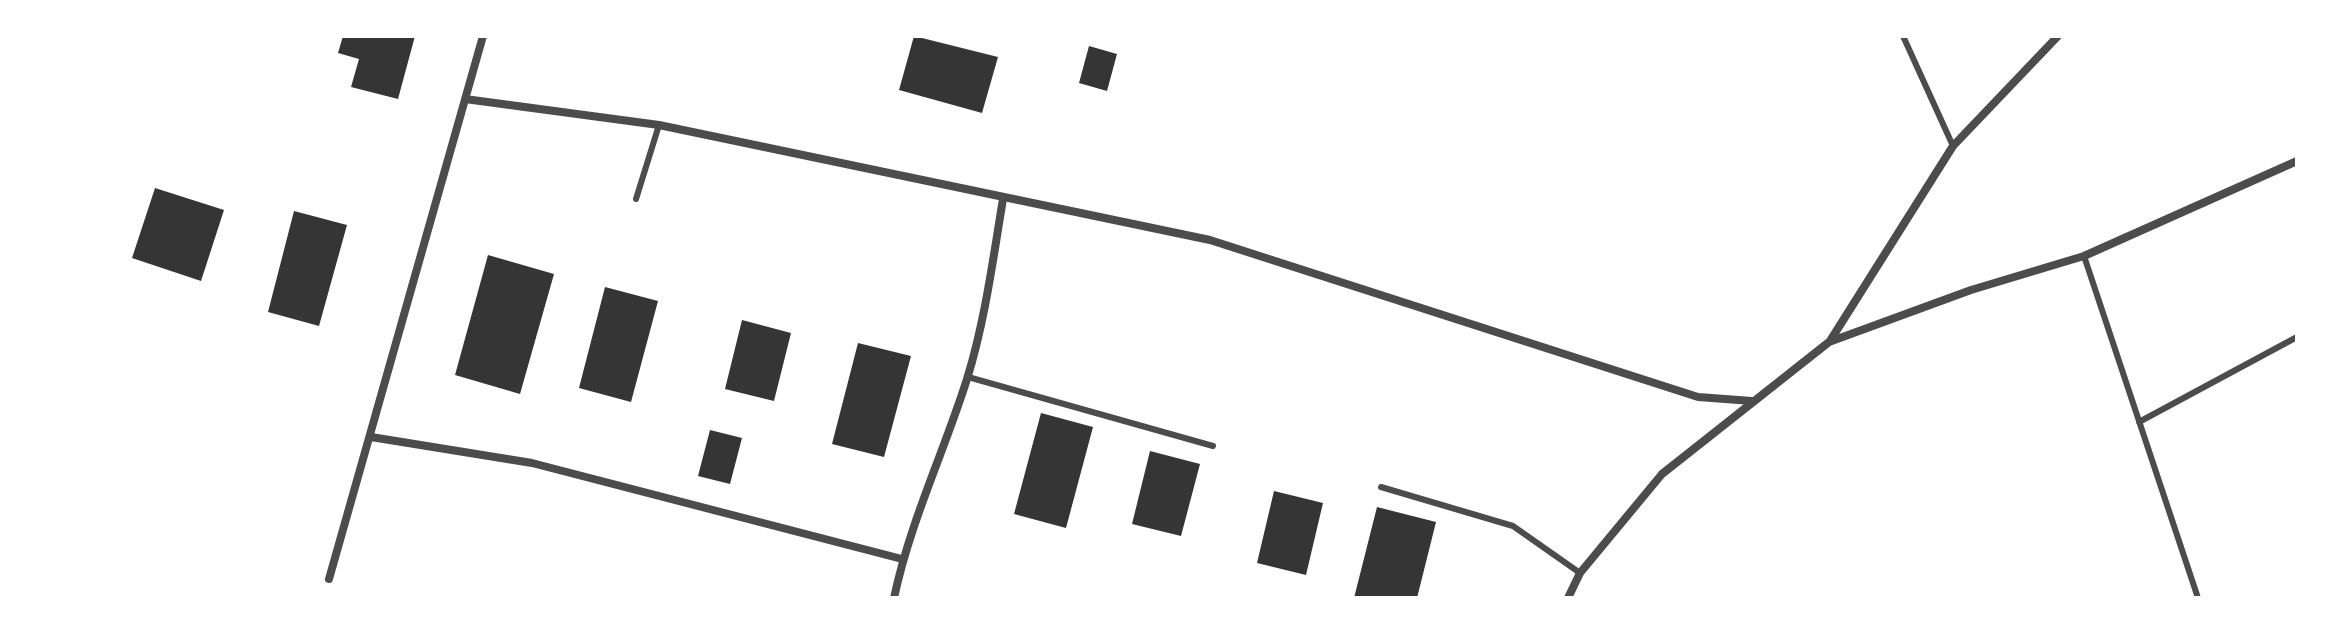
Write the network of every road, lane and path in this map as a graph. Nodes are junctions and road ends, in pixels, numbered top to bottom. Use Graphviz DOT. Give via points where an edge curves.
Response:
graph roads {
  1 [pos="483,36"];
  2 [pos="1903,36"];
  3 [pos="2058,36"];
  4 [pos="465,99"];
  5 [pos="659,125"];
  6 [pos="1953,146"];
  7 [pos="2297,161"];
  8 [pos="636,199"];
  9 [pos="1003,199"];
  10 [pos="2084,256"];
  11 [pos="2297,337"];
  12 [pos="1829,342"];
  13 [pos="968,377"];
  14 [pos="1752,401"];
  15 [pos="2139,422"];
  16 [pos="371,437"];
  17 [pos="1213,446"];
  18 [pos="1381,487"];
  19 [pos="902,559"];
  20 [pos="1580,573"];
  21 [pos="329,579"];
  22 [pos="894,598"];
  23 [pos="1568,598"];
  24 [pos="2198,598"];
  1 -- 4 [label="street"];
  2 -- 6 [label="lane"];
  3 -- 6 [label="street"];
  4 -- 5 [label="street"];
  4 -- 16 [label="street"];
  5 -- 8 [label="lane"];
  5 -- 9 [label="street"];
  6 -- 12 [label="street"];
  7 -- 10 [label="street"];
  9 -- 13 [label="street"];
  9 -- 14 [label="street" via="1210,240 1698,397"];
  10 -- 12 [label="street"];
  10 -- 15 [label="lane"];
  11 -- 15 [label="lane"];
  12 -- 14 [label="street"];
  13 -- 17 [label="lane"];
  13 -- 19 [label="street"];
  14 -- 20 [label="street" via="1662,474"];
  15 -- 24 [label="lane"];
  16 -- 19 [label="street" via="532,463"];
  16 -- 21 [label="street"];
  18 -- 20 [label="lane" via="1513,526"];
  19 -- 22 [label="street"];
  20 -- 23 [label="street"];
}
